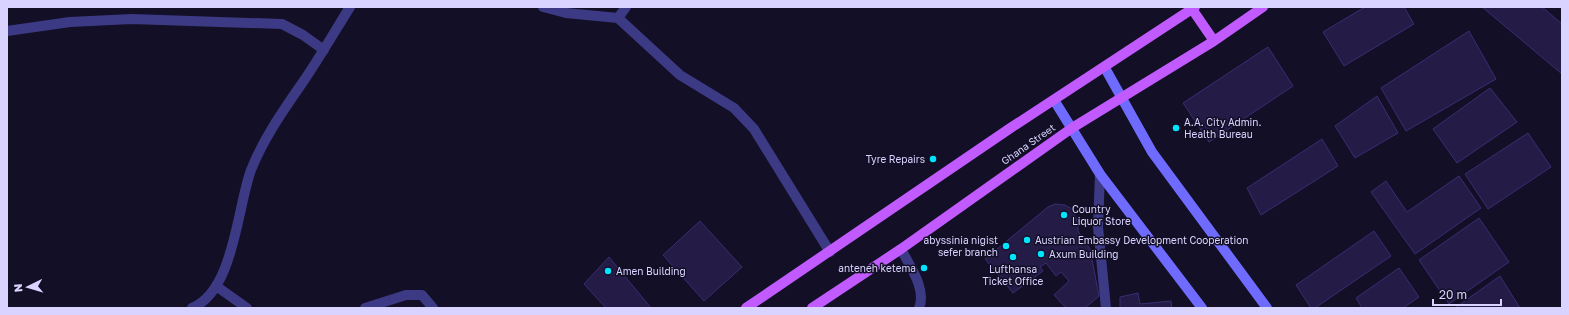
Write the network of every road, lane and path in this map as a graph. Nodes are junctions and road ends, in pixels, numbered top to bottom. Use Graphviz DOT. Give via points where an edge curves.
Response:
graph roads {
  1 [pos="350,7"];
  2 [pos="543,7"];
  3 [pos="626,7"];
  4 [pos="1263,7"];
  5 [pos="1193,8"];
  6 [pos="618,18"];
  7 [pos="7,31"];
  8 [pos="1214,41"];
  9 [pos="324,50"];
  10 [pos="1105,68"];
  11 [pos="1120,98"];
  12 [pos="1054,100"];
  13 [pos="1072,128"];
  14 [pos="1100,174"];
  15 [pos="900,249"];
  16 [pos="830,252"];
  17 [pos="216,286"];
  18 [pos="192,308"];
  19 [pos="248,308"];
  20 [pos="365,308"];
  21 [pos="433,308"];
  22 [pos="746,308"];
  23 [pos="812,308"];
  24 [pos="919,308"];
  25 [pos="1106,308"];
  26 [pos="1202,308"];
  27 [pos="1267,308"];
  1 -- 9 [label="street"];
  2 -- 6 [label="street"];
  3 -- 6 [label="street"];
  4 -- 8 [label="main road, Ghana Street"];
  5 -- 8 [label="main road"];
  5 -- 10 [label="main road"];
  6 -- 16 [label="street" via="680,75 734,108 754,129"];
  7 -- 9 [label="street" via="70,22 132,18 282,24"];
  8 -- 11 [label="main road, Ghana Street"];
  9 -- 17 [label="street" via="271,128 251,170 228,262"];
  10 -- 11 [label="main road"];
  10 -- 12 [label="main road"];
  11 -- 13 [label="main road, Ghana Street"];
  11 -- 27 [label="main road" via="1152,152"];
  12 -- 13 [label="main road"];
  12 -- 16 [label="main road"];
  13 -- 14 [label="main road"];
  13 -- 15 [label="main road, Ghana Street"];
  14 -- 25 [label="street" via="1098,227"];
  14 -- 26 [label="main road"];
  15 -- 23 [label="main road, Ghana Street"];
  15 -- 24 [label="street" via="920,287 922,303"];
  16 -- 22 [label="main road"];
  17 -- 18 [label="street" via="200,305"];
  17 -- 19 [label="street"];
  20 -- 21 [label="street" via="406,295 422,295"];
}
